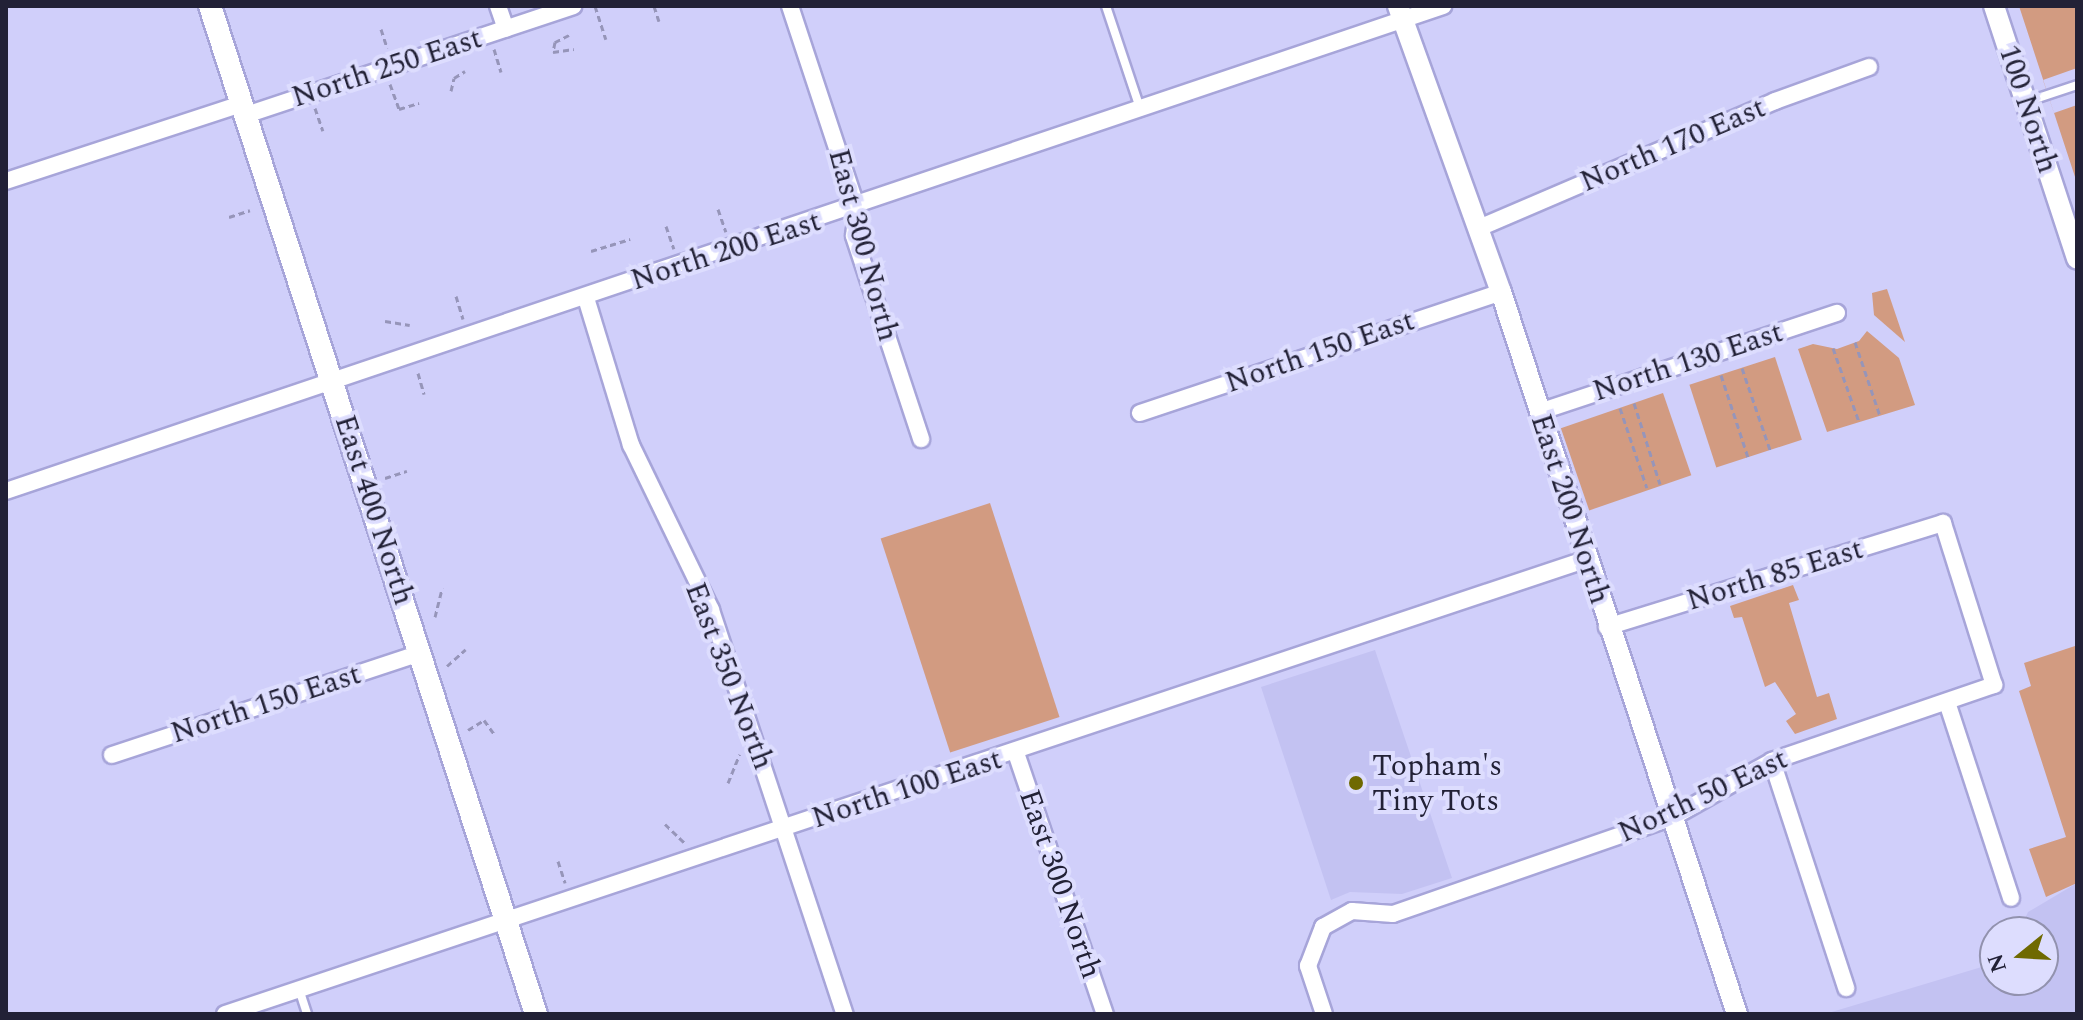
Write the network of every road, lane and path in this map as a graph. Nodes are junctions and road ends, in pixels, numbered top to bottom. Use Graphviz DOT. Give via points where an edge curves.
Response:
graph roads {
  1 [pos="210,6"];
  2 [pos="498,6"];
  3 [pos="573,6"];
  4 [pos="595,6"];
  5 [pos="654,6"];
  6 [pos="790,6"];
  7 [pos="1106,6"];
  8 [pos="1443,6"];
  9 [pos="1994,6"];
  10 [pos="1401,15"];
  11 [pos="659,21"];
  12 [pos="381,29"];
  13 [pos="506,29"];
  14 [pos="489,34"];
  15 [pos="569,35"];
  16 [pos="606,39"];
  17 [pos="574,49"];
  18 [pos="389,67"];
  19 [pos="1869,67"];
  20 [pos="465,71"];
  21 [pos="501,72"];
  22 [pos="2077,85"];
  23 [pos="451,91"];
  24 [pos="310,94"];
  25 [pos="419,103"];
  26 [pos="2025,103"];
  27 [pos="244,110"];
  28 [pos="1141,112"];
  29 [pos="323,131"];
  30 [pos="6,181"];
  31 [pos="857,208"];
  32 [pos="250,210"];
  33 [pos="229,217"];
  34 [pos="1479,228"];
  35 [pos="630,239"];
  36 [pos="591,251"];
  37 [pos="2077,259"];
  38 [pos="1501,292"];
  39 [pos="456,296"];
  40 [pos="586,298"];
  41 [pos="1837,313"];
  42 [pos="385,321"];
  43 [pos="410,325"];
  44 [pos="469,337"];
  45 [pos="1855,342"];
  46 [pos="1833,348"];
  47 [pos="1742,368"];
  48 [pos="418,373"];
  49 [pos="1721,375"];
  50 [pos="333,382"];
  51 [pos="424,394"];
  52 [pos="1634,403"];
  53 [pos="1620,408"];
  54 [pos="1539,412"];
  55 [pos="1140,413"];
  56 [pos="1880,416"];
  57 [pos="1859,422"];
  58 [pos="921,439"];
  59 [pos="1770,450"];
  60 [pos="1748,457"];
  61 [pos="407,471"];
  62 [pos="385,478"];
  63 [pos="1660,484"];
  64 [pos="1647,488"];
  65 [pos="6,491"];
  66 [pos="1587,559"];
  67 [pos="442,588"];
  68 [pos="435,617"];
  69 [pos="1607,627"];
  70 [pos="466,649"];
  71 [pos="420,653"];
  72 [pos="447,666"];
  73 [pos="1994,685"];
  74 [pos="1947,702"];
  75 [pos="468,730"];
  76 [pos="495,735"];
  77 [pos="740,753"];
  78 [pos="1016,753"];
  79 [pos="112,755"];
  80 [pos="1772,761"];
  81 [pos="728,783"];
  82 [pos="1671,818"];
  83 [pos="665,824"];
  84 [pos="785,830"];
  85 [pos="685,843"];
  86 [pos="558,861"];
  87 [pos="565,883"];
  88 [pos="2011,898"];
  89 [pos="506,920"];
  90 [pos="1846,988"];
  91 [pos="299,989"];
  92 [pos="225,1014"];
  93 [pos="307,1014"];
  94 [pos="536,1014"];
  95 [pos="845,1014"];
  96 [pos="1105,1014"];
  97 [pos="1324,1014"];
  98 [pos="1737,1014"];
  1 -- 27 [label="main road, East 400 North"];
  2 -- 13 [label="street"];
  3 -- 13 [label="street, North 250 East"];
  4 -- 16 [label="path"];
  5 -- 11 [label="path"];
  6 -- 31 [label="street, East 300 North"];
  7 -- 28 [label="lane"];
  8 -- 10 [label="street, North 200 East"];
  9 -- 26 [label="street, 100 North"];
  10 -- 28 [label="street, North 200 East"];
  10 -- 34 [label="street, East 200 North"];
  12 -- 18 [label="path"];
  13 -- 14 [label="street, North 250 East"];
  14 -- 18 [label="street, North 250 East"];
  14 -- 21 [label="path"];
  15 -- 17 [label="path" via="555,42 553,52"];
  18 -- 24 [label="street, North 250 East"];
  18 -- 25 [label="path" via="399,109"];
  19 -- 34 [label="street, North 170 East" via="1775,101"];
  20 -- 23 [label="path" via="454,78"];
  22 -- 26 [label="lane"];
  24 -- 27 [label="street, North 250 East"];
  24 -- 29 [label="path"];
  26 -- 37 [label="street, 100 North"];
  27 -- 30 [label="street, North 250 East"];
  27 -- 50 [label="main road, East 400 North"];
  28 -- 31 [label="street, North 200 East"];
  31 -- 40 [label="street, North 200 East"];
  31 -- 58 [label="street, East 300 North" via="854,236"];
  32 -- 33 [label="path"];
  34 -- 38 [label="street, East 200 North"];
  35 -- 36 [label="path"];
  38 -- 54 [label="street, East 200 North"];
  38 -- 55 [label="street, North 150 East"];
  39 -- 44 [label="path"];
  40 -- 44 [label="street, North 200 East"];
  40 -- 84 [label="street, East 350 North" via="631,445 711,610"];
  41 -- 54 [label="street, North 130 East"];
  42 -- 43 [label="path"];
  44 -- 50 [label="street, North 200 East"];
  45 -- 56 [label="path"];
  46 -- 57 [label="path"];
  47 -- 59 [label="path"];
  48 -- 51 [label="path"];
  49 -- 60 [label="path"];
  50 -- 65 [label="street, North 200 East"];
  50 -- 71 [label="main road, East 400 North"];
  52 -- 63 [label="path"];
  53 -- 64 [label="path"];
  54 -- 66 [label="street, East 200 North"];
  61 -- 62 [label="path"];
  66 -- 69 [label="street, East 200 North"];
  66 -- 78 [label="street, North 100 East"];
  67 -- 68 [label="path"];
  69 -- 73 [label="street, North 85 East" via="1943,523"];
  69 -- 82 [label="street, East 200 North"];
  70 -- 72 [label="path"];
  71 -- 79 [label="street, North 150 East"];
  71 -- 89 [label="main road, East 400 North"];
  73 -- 74 [label="street, North 50 East"];
  74 -- 80 [label="street, North 50 East"];
  74 -- 88 [label="street"];
  75 -- 76 [label="path" via="484,720"];
  77 -- 81 [label="path"];
  78 -- 84 [label="street, North 100 East"];
  78 -- 96 [label="street, East 300 North"];
  80 -- 82 [label="street, North 50 East"];
  80 -- 90 [label="street"];
  82 -- 97 [label="street, North 50 East" via="1393,914 1352,911 1323,927 1308,966"];
  82 -- 98 [label="street, East 200 North"];
  83 -- 85 [label="path"];
  84 -- 89 [label="street, North 100 East"];
  84 -- 95 [label="street, East 350 North"];
  86 -- 87 [label="path"];
  89 -- 91 [label="street, North 100 East"];
  89 -- 94 [label="main road, East 400 North"];
  91 -- 92 [label="street, North 100 East"];
  91 -- 93 [label="lane"];
}
